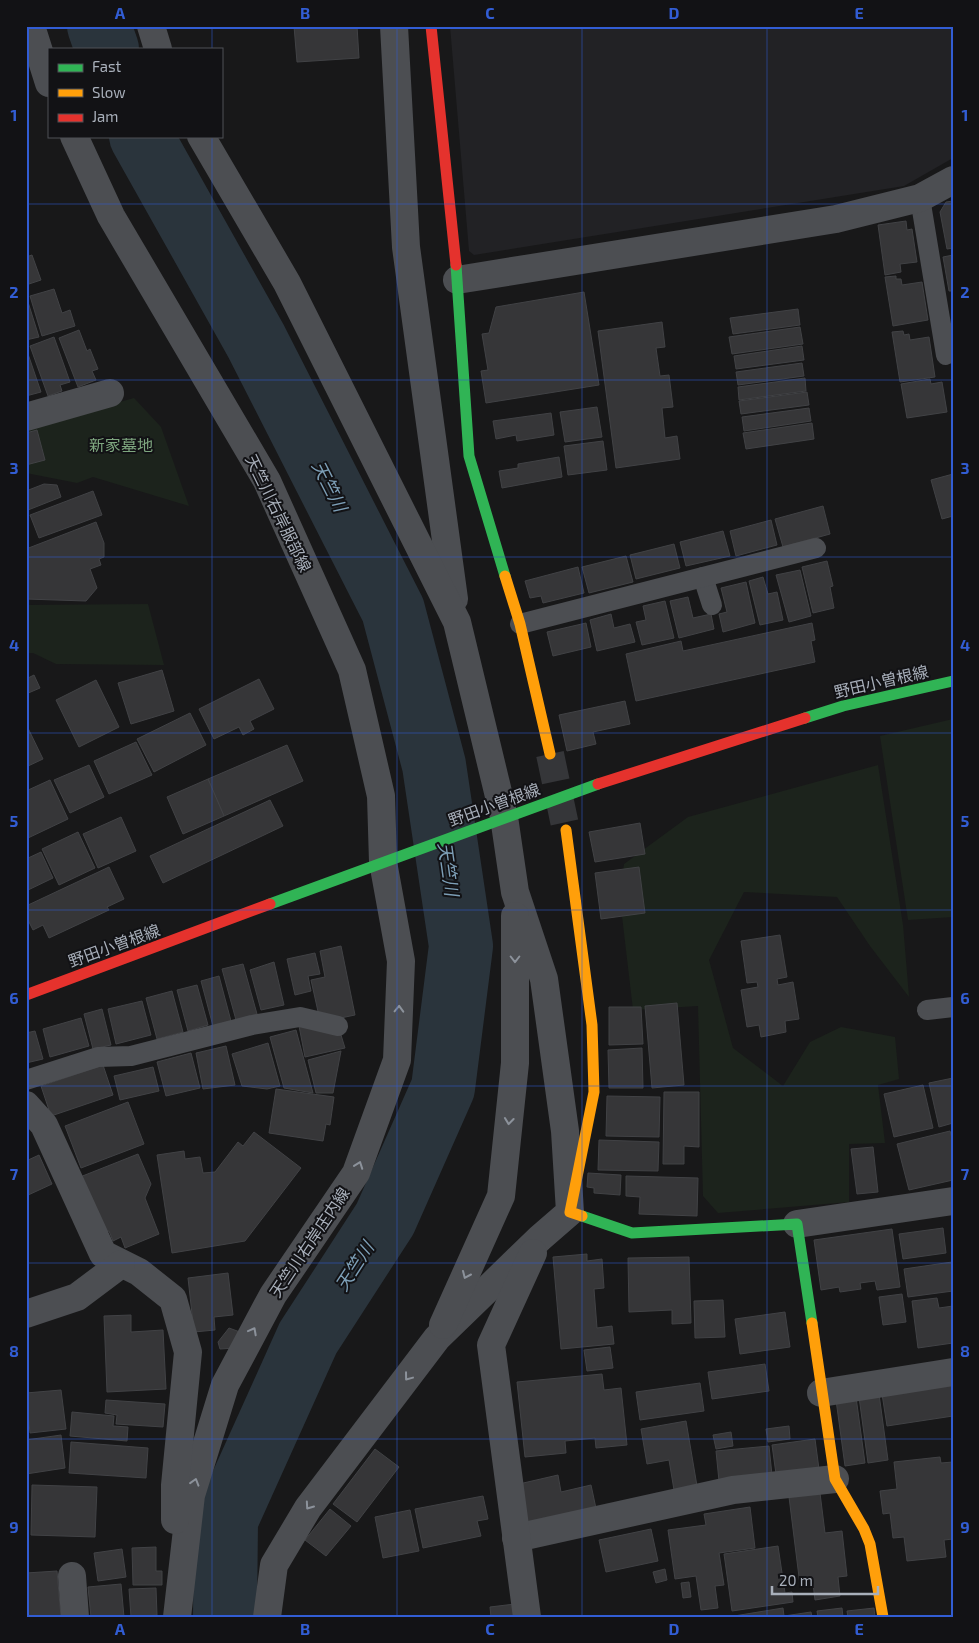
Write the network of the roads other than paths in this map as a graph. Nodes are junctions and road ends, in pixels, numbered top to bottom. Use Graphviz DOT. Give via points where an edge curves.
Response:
graph roads {
  1 [pos="31,26"];
  2 [pos="151,26"];
  3 [pos="394,26"];
  4 [pos="431,26"];
  5 [pos="158,48"];
  6 [pos="48,80"];
  7 [pos="75,138"];
  8 [pos="202,138"];
  9 [pos="953,180"];
  10 [pos="920,198"];
  11 [pos="457,280"];
  12 [pos="946,355"];
  13 [pos="110,393"];
  14 [pos="26,417"];
  15 [pos="816,548"];
  16 [pos="703,577"];
  17 [pos="712,605"];
  18 [pos="457,622"];
  19 [pos="520,624"];
  20 [pos="953,681"];
  21 [pos="550,754"];
  22 [pos="495,820"];
  23 [pos="566,830"];
  24 [pos="394,858"];
  25 [pos="515,892"];
  26 [pos="26,995"];
  27 [pos="953,1007"];
  28 [pos="927,1010"];
  29 [pos="338,1026"];
  30 [pos="26,1080"];
  31 [pos="26,1105"];
  32 [pos="953,1201"];
  33 [pos="570,1212"];
  34 [pos="797,1224"];
  35 [pos="540,1238"];
  36 [pos="121,1264"];
  37 [pos="26,1314"];
  38 [pos="437,1338"];
  39 [pos="953,1372"];
  40 [pos="821,1393"];
  41 [pos="835,1479"];
  42 [pos="516,1538"];
  43 [pos="72,1576"];
  44 [pos="177,1616"];
  45 [pos="75,1617"];
  46 [pos="267,1617"];
  47 [pos="527,1617"];
  48 [pos="883,1617"];
  1 -- 6 [label="street"];
  2 -- 5 [label="street"];
  3 -- 18 [label="street" via="406,247"];
  4 -- 11 [label="street"];
  7 -- 24 [label="street, 天竺川右岸服部線" via="111,216 267,481 352,670"];
  8 -- 18 [label="street" via="287,283"];
  9 -- 10 [label="street"];
  10 -- 11 [label="street" via="836,219"];
  10 -- 12 [label="lane"];
  11 -- 19 [label="street" via="469,456"];
  13 -- 14 [label="street"];
  15 -- 16 [label="lane"];
  16 -- 17 [label="lane"];
  16 -- 19 [label="lane"];
  18 -- 22 [label="street"];
  19 -- 21 [label="street"];
  20 -- 22 [label="street, 野田小曽根線" via="843,706 638,770"];
  22 -- 24 [label="street, 野田小曽根線"];
  22 -- 25 [label="street"];
  23 -- 33 [label="street" via="592,1025 594,1092"];
  24 -- 26 [label="street, 野田小曽根線"];
  44 -- 24 [label="street, 天竺川右岸庄内線, one-way" via="191,1495 224,1385 273,1295 356,1173 397,1060 401,961"];
  25 -- 33 [label="street" via="544,979 565,1131"];
  25 -- 38 [label="street, one-way" via="515,1063 501,1196"];
  27 -- 28 [label="lane"];
  29 -- 30 [label="lane" via="300,1017 252,1025 131,1056 98,1057"];
  31 -- 36 [label="street" via="44,1125 103,1254"];
  32 -- 34 [label="street"];
  33 -- 34 [label="street" via="632,1233"];
  33 -- 35 [label="street"];
  34 -- 40 [label="street"];
  35 -- 38 [label="street"];
  35 -- 42 [label="street" via="491,1345"];
  36 -- 37 [label="street" via="77,1297"];
  36 -- 44 [label="street" via="139,1272 173,1299 188,1352 174,1484"];
  38 -- 46 [label="street, one-way" via="308,1508 274,1565"];
  39 -- 40 [label="street"];
  40 -- 41 [label="street"];
  41 -- 42 [label="street" via="732,1490"];
  41 -- 48 [label="street" via="870,1544"];
  42 -- 47 [label="street"];
  43 -- 45 [label="street"];
}
